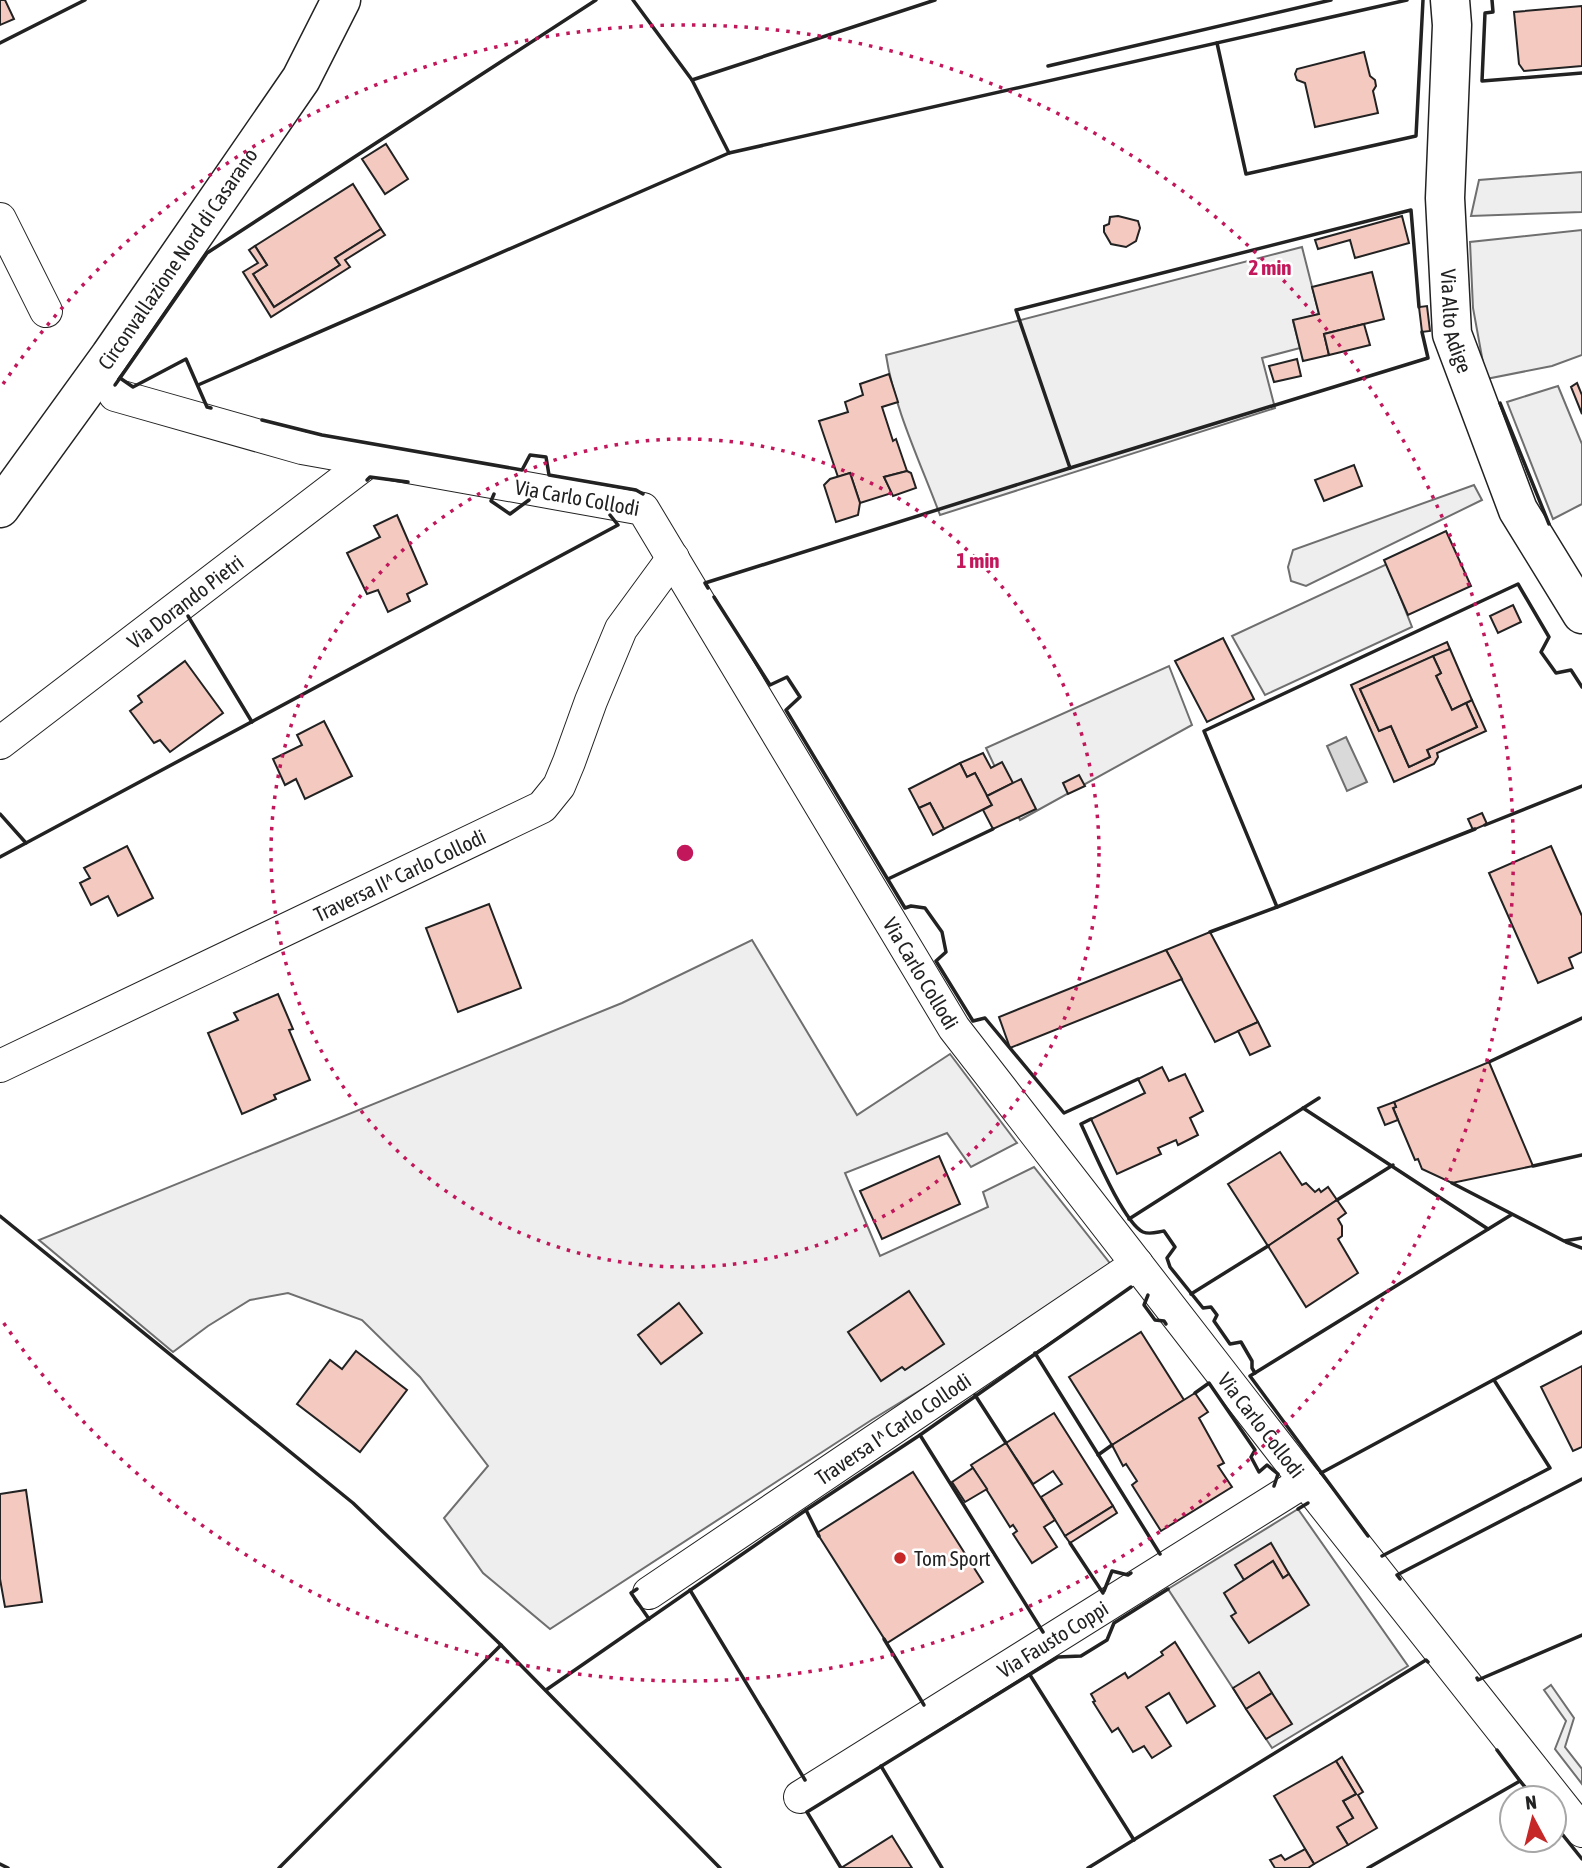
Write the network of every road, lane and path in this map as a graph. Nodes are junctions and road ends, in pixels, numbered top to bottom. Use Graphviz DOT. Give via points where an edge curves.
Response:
graph roads {
  1 [pos="341,0"];
  2 [pos="1450,0"];
  3 [pos="0,219"];
  4 [pos="46,311"];
  5 [pos="115,395"];
  6 [pos="370,460"];
  7 [pos="0,508"];
  8 [pos="673,558"];
  9 [pos="1582,614"];
  10 [pos="0,743"];
  11 [pos="0,1066"];
  12 [pos="1137,1264"];
  13 [pos="1305,1481"];
  14 [pos="649,1593"];
  15 [pos="800,1797"];
  16 [pos="1582,1831"];
  1 -- 7 [label="street, Circonvallazione Nord di Casarano" via="301,79"];
  2 -- 9 [label="street, Via Alto Adige" via="1445,198 1452,334 1518,510"];
  3 -- 4 [label="street"];
  5 -- 6 [label="street, Via Carlo Collodi" via="302,448"];
  6 -- 8 [label="street, Via Carlo Collodi" via="643,509"];
  6 -- 10 [label="street, Via Dorando Pietri"];
  8 -- 11 [label="street, Traversa II^ Carlo Collodi" via="621,629 559,786 542,807"];
  8 -- 12 [label="street, Via Carlo Collodi" via="954,1028"];
  12 -- 13 [label="street, Via Carlo Collodi"];
  12 -- 14 [label="street, Traversa I^ Carlo Collodi"];
  13 -- 15 [label="street, Via Fausto Coppi"];
  13 -- 16 [label="street, Via Carlo Collodi"];
}
